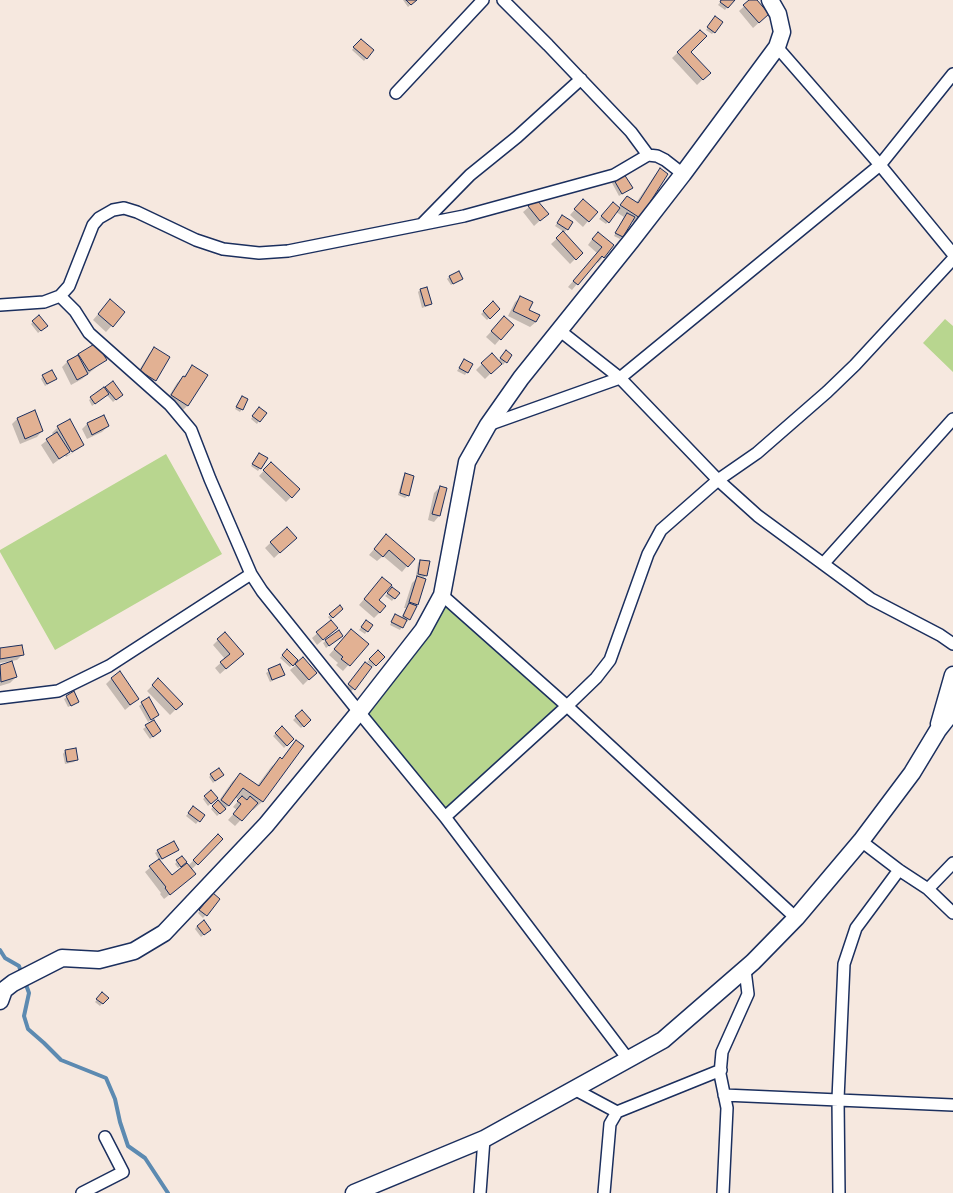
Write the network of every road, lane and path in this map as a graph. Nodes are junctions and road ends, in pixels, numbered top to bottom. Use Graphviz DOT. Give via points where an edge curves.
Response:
graph roads {
  1 [pos="483,0"];
  2 [pos="503,0"];
  3 [pos="770,0"];
  4 [pos="777,47"];
  5 [pos="953,74"];
  6 [pos="581,79"];
  7 [pos="396,93"];
  8 [pos="648,155"];
  9 [pos="880,165"];
  10 [pos="683,174"];
  11 [pos="422,224"];
  12 [pos="953,254"];
  13 [pos="953,259"];
  14 [pos="60,296"];
  15 [pos="0,305"];
  16 [pos="559,330"];
  17 [pos="620,378"];
  18 [pos="953,419"];
  19 [pos="488,425"];
  20 [pos="718,480"];
  21 [pos="823,564"];
  22 [pos="251,574"];
  23 [pos="442,595"];
  24 [pos="953,644"];
  25 [pos="953,675"];
  26 [pos="0,698"];
  27 [pos="566,706"];
  28 [pos="953,711"];
  29 [pos="359,712"];
  30 [pos="938,730"];
  31 [pos="445,817"];
  32 [pos="861,841"];
  33 [pos="953,863"];
  34 [pos="899,870"];
  35 [pos="928,889"];
  36 [pos="953,913"];
  37 [pos="796,918"];
  38 [pos="745,970"];
  39 [pos="0,1001"];
  40 [pos="628,1060"];
  41 [pos="721,1070"];
  42 [pos="574,1089"];
  43 [pos="724,1096"];
  44 [pos="838,1099"];
  45 [pos="953,1105"];
  46 [pos="617,1112"];
  47 [pos="105,1137"];
  48 [pos="484,1139"];
  49 [pos="82,1193"];
  50 [pos="354,1193"];
  51 [pos="480,1193"];
  52 [pos="604,1193"];
  53 [pos="724,1193"];
  54 [pos="839,1193"];
  1 -- 7 [label="street"];
  2 -- 6 [label="street"];
  3 -- 4 [label="street" via="778,14 782,32"];
  4 -- 9 [label="street"];
  4 -- 10 [label="street"];
  5 -- 9 [label="street"];
  6 -- 8 [label="street" via="631,132"];
  6 -- 11 [label="street" via="518,137 470,175"];
  8 -- 10 [label="street" via="657,156"];
  8 -- 11 [label="street" via="614,175 464,216"];
  9 -- 12 [label="street"];
  9 -- 17 [label="street"];
  10 -- 16 [label="street"];
  11 -- 14 [label="street" via="288,250 259,253 223,249 196,240 137,212 124,208 113,210 93,225 69,286"];
  13 -- 20 [label="street" via="827,392 757,453"];
  14 -- 15 [label="street" via="44,302"];
  14 -- 22 [label="street" via="75,311 89,333 170,405 191,430"];
  16 -- 17 [label="street"];
  16 -- 19 [label="street"];
  17 -- 19 [label="street"];
  17 -- 20 [label="street"];
  18 -- 21 [label="street"];
  19 -- 23 [label="street" via="467,462"];
  20 -- 21 [label="street" via="758,516"];
  20 -- 27 [label="street" via="661,530 648,554 610,660 596,678"];
  21 -- 24 [label="street" via="871,599 940,634"];
  22 -- 26 [label="street" via="109,666 58,691"];
  22 -- 29 [label="street"];
  23 -- 27 [label="street"];
  23 -- 29 [label="street" via="423,630"];
  25 -- 30 [label="street"];
  27 -- 31 [label="street"];
  27 -- 37 [label="street"];
  28 -- 30 [label="street"];
  29 -- 31 [label="street"];
  29 -- 39 [label="street" via="266,825 164,933 134,951 99,960 62,958 14,983 4,990"];
  30 -- 32 [label="street" via="912,773"];
  31 -- 40 [label="street"];
  32 -- 34 [label="street"];
  32 -- 37 [label="street"];
  33 -- 35 [label="street"];
  34 -- 35 [label="street"];
  34 -- 44 [label="street" via="856,928 844,964"];
  35 -- 36 [label="street"];
  37 -- 38 [label="street"];
  38 -- 40 [label="street" via="663,1040"];
  38 -- 41 [label="street" via="748,994 722,1052"];
  40 -- 42 [label="street"];
  41 -- 43 [label="street"];
  41 -- 46 [label="street"];
  42 -- 46 [label="street"];
  42 -- 48 [label="street"];
  43 -- 44 [label="street"];
  43 -- 53 [label="street" via="727,1108"];
  44 -- 45 [label="street"];
  44 -- 54 [label="street"];
  46 -- 52 [label="street" via="610,1124"];
  47 -- 49 [label="street" via="123,1172"];
  48 -- 50 [label="street"];
  48 -- 51 [label="street"];
}
